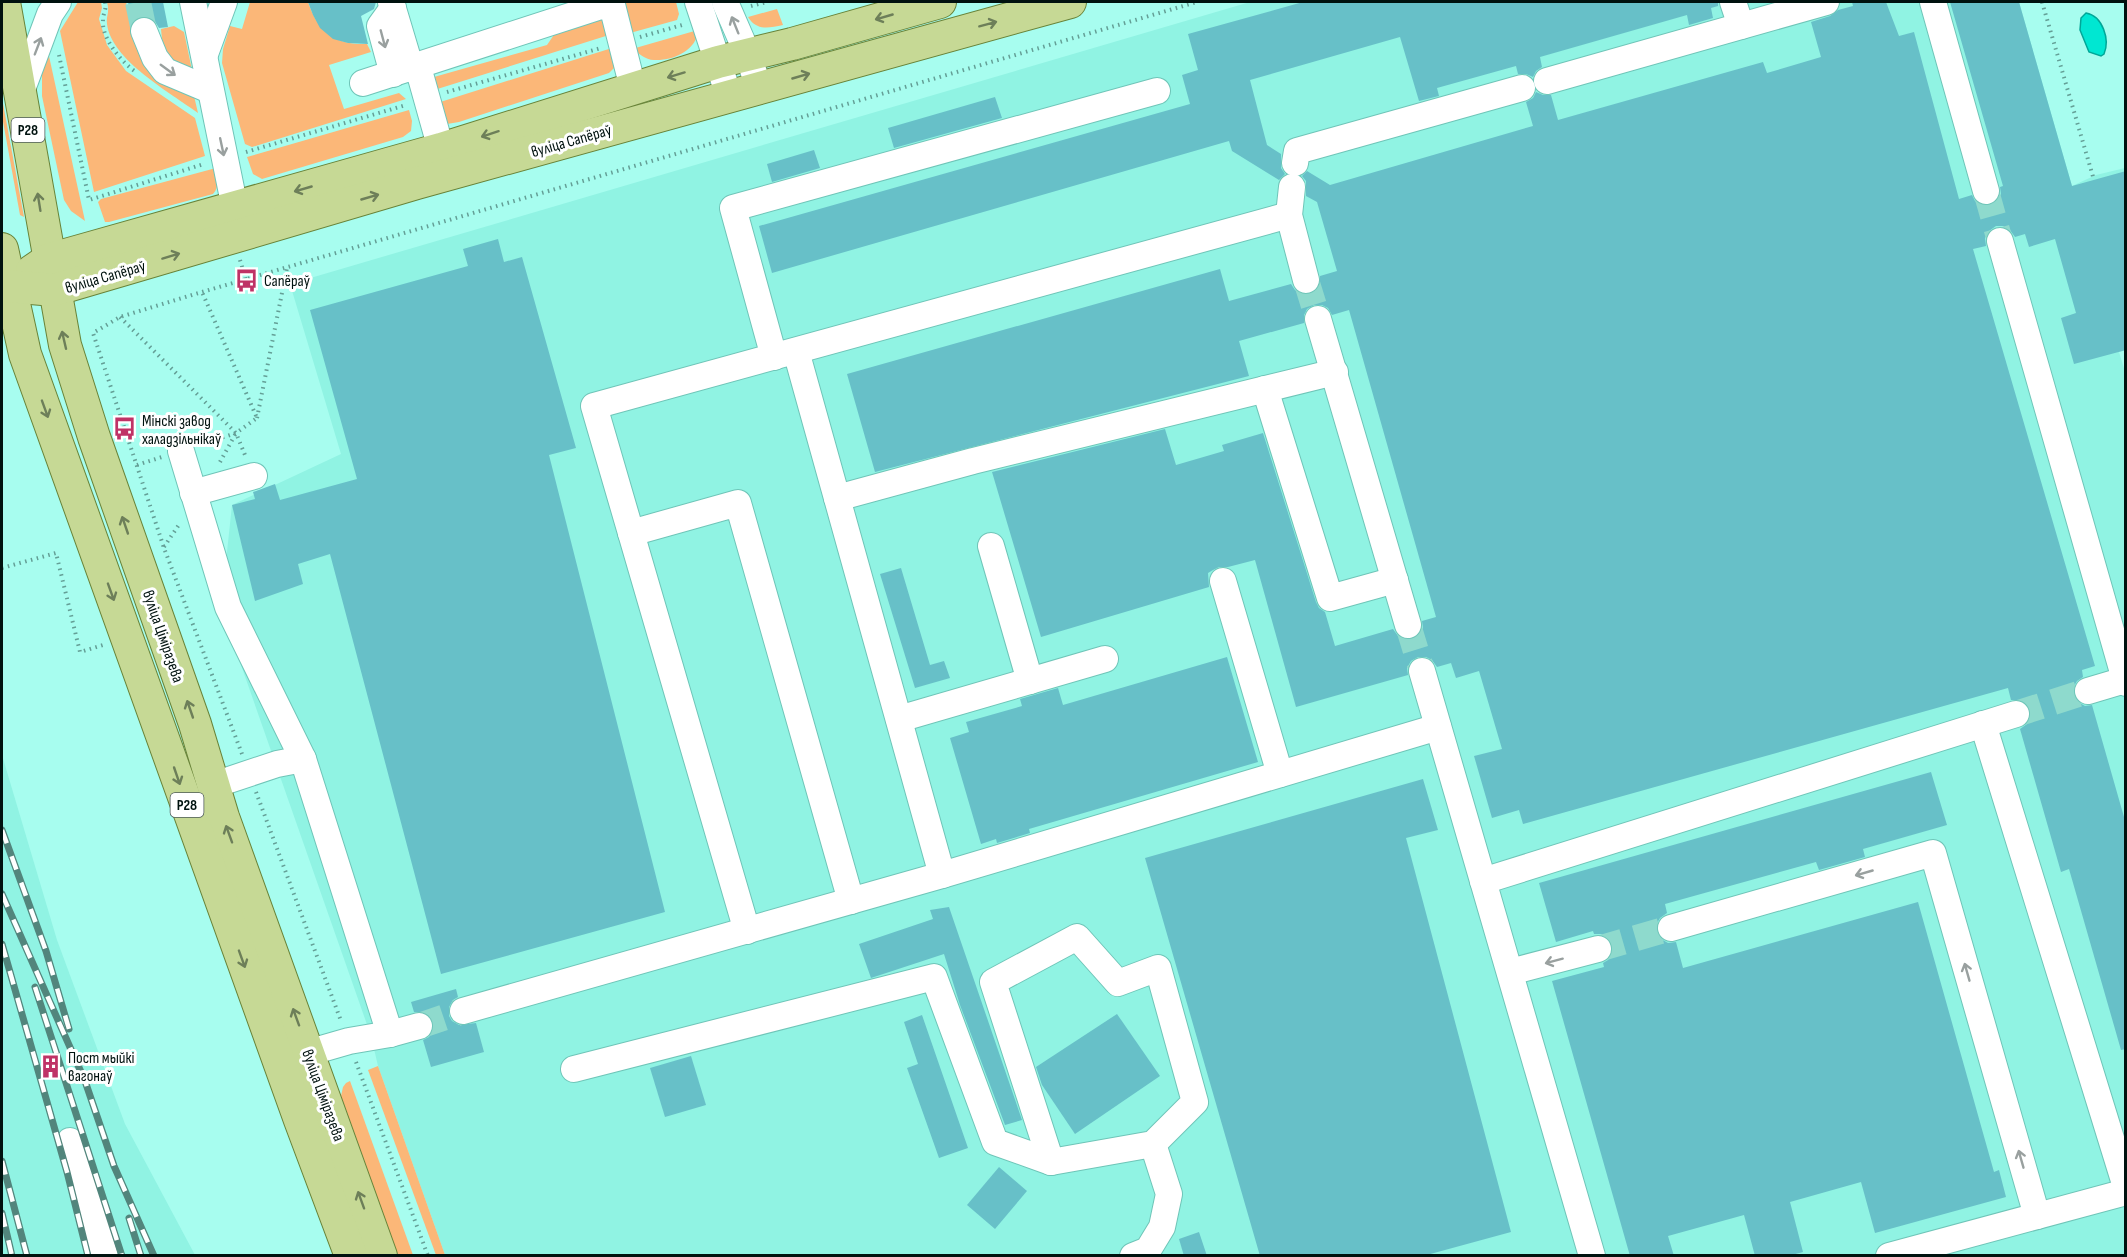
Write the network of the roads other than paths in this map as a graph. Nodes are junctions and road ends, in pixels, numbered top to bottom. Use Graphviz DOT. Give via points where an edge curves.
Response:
graph roads {
  1 [pos="4,2"];
  2 [pos="193,2"];
  3 [pos="224,2"];
  4 [pos="940,2"];
  5 [pos="1070,2"];
  6 [pos="1733,2"];
  7 [pos="1826,2"];
  8 [pos="1933,2"];
  9 [pos="612,3"];
  10 [pos="736,5"];
  11 [pos="54,8"];
  12 [pos="394,9"];
  13 [pos="693,13"];
  14 [pos="1741,26"];
  15 [pos="144,32"];
  16 [pos="205,54"];
  17 [pos="748,56"];
  18 [pos="718,62"];
  19 [pos="407,70"];
  20 [pos="1547,81"];
  21 [pos="363,83"];
  22 [pos="633,88"];
  23 [pos="759,88"];
  24 [pos="1522,88"];
  25 [pos="210,90"];
  26 [pos="1157,91"];
  27 [pos="21,92"];
  28 [pos="729,96"];
  29 [pos="441,149"];
  30 [pos="1986,191"];
  31 [pos="235,208"];
  32 [pos="1289,215"];
  33 [pos="2000,241"];
  34 [pos="2,249"];
  35 [pos="48,260"];
  36 [pos="1306,280"];
  37 [pos="8,286"];
  38 [pos="54,290"];
  39 [pos="1318,319"];
  40 [pos="785,354"];
  41 [pos="1335,372"];
  42 [pos="1265,389"];
  43 [pos="181,451"];
  44 [pos="254,476"];
  45 [pos="193,493"];
  46 [pos="837,498"];
  47 [pos="631,533"];
  48 [pos="991,546"];
  49 [pos="1395,580"];
  50 [pos="1223,581"];
  51 [pos="1408,625"];
  52 [pos="1105,659"];
  53 [pos="1422,671"];
  54 [pos="1029,681"];
  55 [pos="2125,682"];
  56 [pos="2088,692"];
  57 [pos="2016,714"];
  58 [pos="899,719"];
  59 [pos="1983,724"];
  60 [pos="1438,727"];
  61 [pos="303,759"];
  62 [pos="1280,774"];
  63 [pos="214,785"];
  64 [pos="942,875"];
  65 [pos="1483,881"];
  66 [pos="850,901"];
  67 [pos="1671,928"];
  68 [pos="747,931"];
  69 [pos="1598,949"];
  70 [pos="1510,972"];
  71 [pos="463,1011"];
  72 [pos="419,1026"];
  73 [pos="390,1034"];
  74 [pos="309,1053"];
  75 [pos="279,1061"];
  76 [pos="574,1069"];
  77 [pos="70,1141"];
  78 [pos="1153,1144"];
  79 [pos="1051,1162"];
  80 [pos="2126,1189"];
  81 [pos="2037,1215"];
  82 [pos="105,1256"];
  83 [pos="351,1256"];
  84 [pos="381,1256"];
  85 [pos="1133,1256"];
  86 [pos="1592,1256"];
  87 [pos="1889,1256"];
  1 -- 27 [label="main road, вуліца Ціміразева / Р28"];
  2 -- 16 [label="street"];
  3 -- 16 [label="street"];
  4 -- 17 [label="main road, вуліца Сапёраў, one-way"];
  23 -- 5 [label="main road, вуліца Сапёраў, one-way"];
  6 -- 14 [label="street"];
  7 -- 14 [label="street"];
  8 -- 30 [label="street"];
  9 -- 19 [label="street"];
  9 -- 22 [label="street"];
  17 -- 10 [label="street, one-way"];
  27 -- 11 [label="street, one-way"];
  12 -- 19 [label="street" via="380,26"];
  13 -- 18 [label="street"];
  14 -- 20 [label="street"];
  15 -- 25 [label="street, one-way" via="165,71"];
  16 -- 25 [label="street"];
  17 -- 18 [label="main road, вуліца Сапёраў"];
  17 -- 23 [label="street"];
  18 -- 22 [label="main road, вуліца Сапёраў, one-way"];
  18 -- 28 [label="street"];
  19 -- 21 [label="street"];
  19 -- 29 [label="street" via="427,98"];
  22 -- 29 [label="main road, вуліца Сапёраў, one-way"];
  23 -- 28 [label="main road, вуліца Сапёраў"];
  24 -- 32 [label="street" via="1297,151"];
  25 -- 31 [label="street, one-way"];
  26 -- 40 [label="street" via="733,208"];
  35 -- 27 [label="main road, вуліца Ціміразева / Р28, one-way"];
  38 -- 28 [label="main road, вуліца Сапёраў, one-way"];
  29 -- 31 [label="main road, вуліца Сапёраў, one-way"];
  31 -- 35 [label="main road, вуліца Сапёраў"];
  32 -- 36 [label="street"];
  32 -- 40 [label="street"];
  33 -- 55 [label="street"];
  34 -- 37 [label="main road, вуліца Ціміразева / Р28"];
  35 -- 37 [label="main road, вуліца Сапёраў"];
  35 -- 38 [label="main road, вуліца Ціміразева / Р28"];
  37 -- 38 [label="main road, вуліца Сапёраў"];
  37 -- 75 [label="main road, вуліца Ціміразева / Р28, one-way" via="25,354"];
  63 -- 38 [label="main road, вуліца Ціміразева / Р28, one-way" via="94,437 65,345"];
  39 -- 41 [label="street"];
  40 -- 46 [label="street"];
  40 -- 47 [label="street" via="594,406"];
  41 -- 42 [label="street"];
  41 -- 49 [label="street"];
  42 -- 46 [label="street"];
  42 -- 49 [label="street" via="1330,598"];
  43 -- 45 [label="street"];
  44 -- 45 [label="street"];
  45 -- 61 [label="street" via="228,607"];
  46 -- 58 [label="street"];
  47 -- 66 [label="street" via="738,503"];
  47 -- 68 [label="street"];
  48 -- 54 [label="street"];
  49 -- 51 [label="street"];
  50 -- 62 [label="street"];
  52 -- 54 [label="street"];
  53 -- 60 [label="street"];
  54 -- 58 [label="street"];
  55 -- 56 [label="street"];
  57 -- 59 [label="street"];
  58 -- 64 [label="street"];
  59 -- 65 [label="street"];
  59 -- 80 [label="street"];
  60 -- 62 [label="street"];
  60 -- 65 [label="street"];
  61 -- 63 [label="street"];
  61 -- 73 [label="street"];
  62 -- 64 [label="street"];
  74 -- 63 [label="main road, вуліца Ціміразева / Р28, one-way"];
  64 -- 66 [label="street"];
  65 -- 70 [label="street"];
  66 -- 68 [label="street"];
  81 -- 67 [label="street, one-way" via="1933,853"];
  68 -- 71 [label="street"];
  69 -- 70 [label="street, one-way"];
  70 -- 86 [label="street"];
  72 -- 73 [label="street"];
  73 -- 74 [label="street"];
  74 -- 75 [label="street"];
  84 -- 74 [label="main road, вуліца Ціміразева / Р28, one-way"];
  75 -- 83 [label="main road, вуліца Ціміразева / Р28"];
  76 -- 79 [label="street" via="934,977 995,1142"];
  77 -- 82 [label="street"];
  78 -- 79 [label="street"];
  78 -- 79 [label="street" via="1195,1102 1158,968 1118,982 1077,937 993,982"];
  78 -- 85 [label="street" via="1169,1194 1162,1227 1148,1250"];
  80 -- 81 [label="street"];
  81 -- 87 [label="street"];
}
